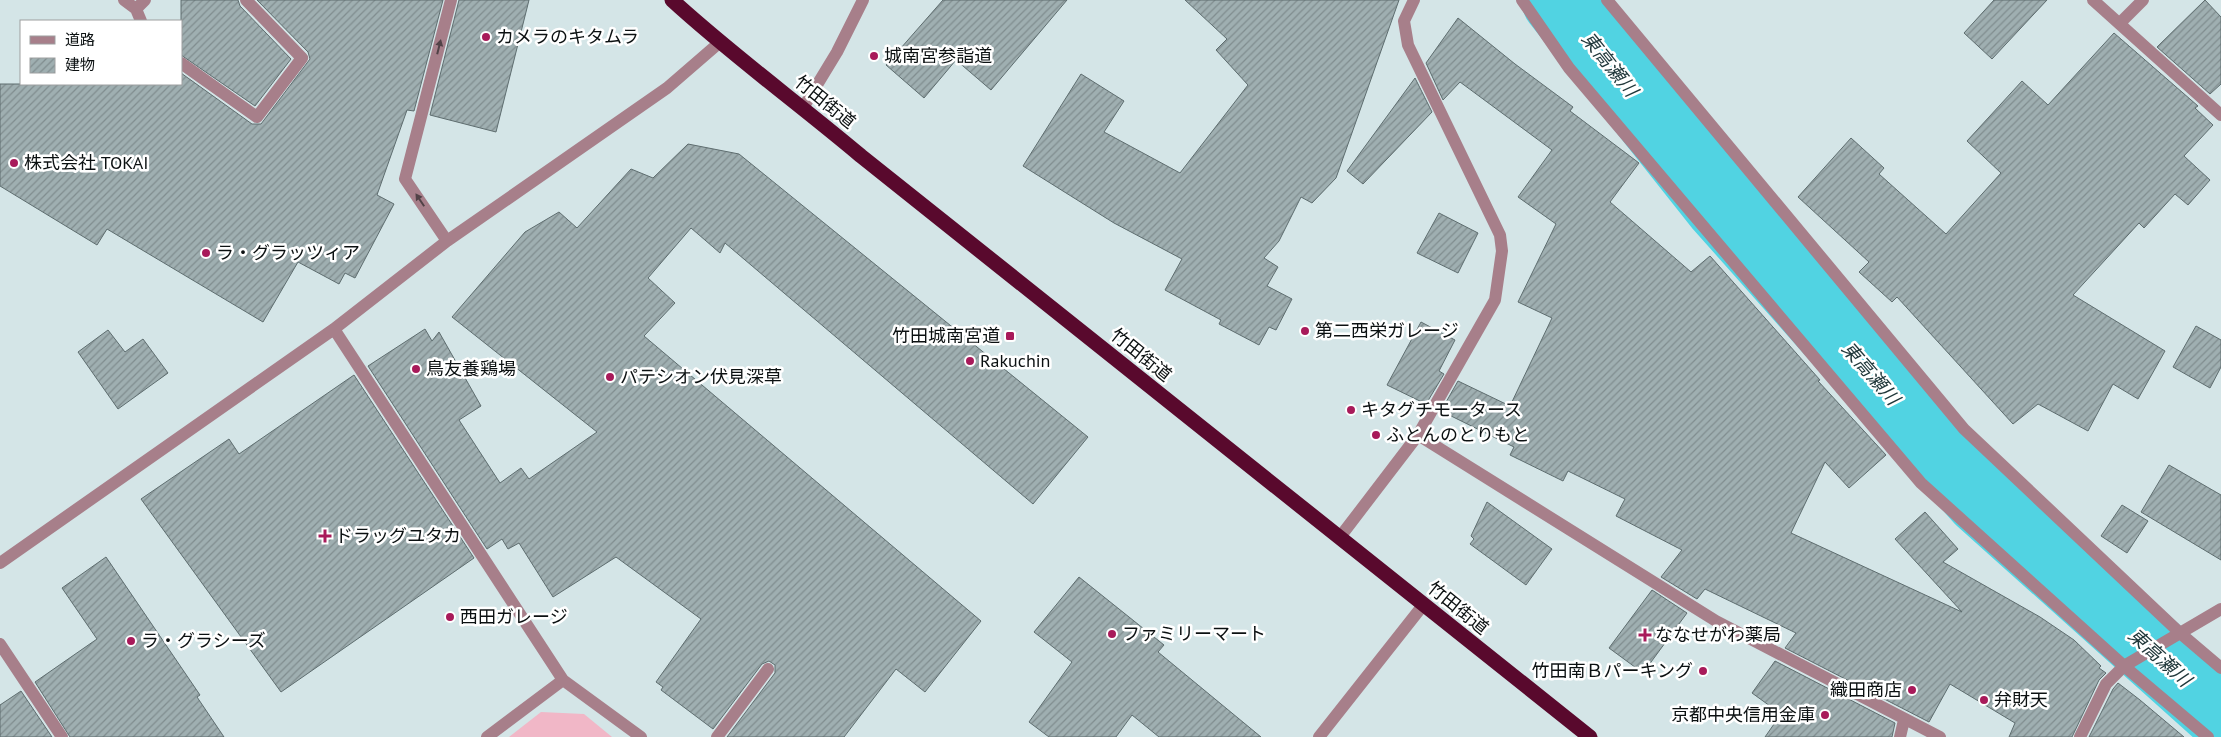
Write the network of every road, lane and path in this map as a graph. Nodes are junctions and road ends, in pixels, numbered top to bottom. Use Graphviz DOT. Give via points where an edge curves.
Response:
graph roads {
  1 [pos="124,0"];
  2 [pos="246,0"];
  3 [pos="451,0"];
  4 [pos="672,0"];
  5 [pos="863,0"];
  6 [pos="1414,0"];
  7 [pos="1522,0"];
  8 [pos="1607,0"];
  9 [pos="2093,0"];
  10 [pos="2143,0"];
  11 [pos="140,10"];
  12 [pos="2120,23"];
  13 [pos="719,43"];
  14 [pos="182,65"];
  15 [pos="804,108"];
  16 [pos="2221,116"];
  17 [pos="447,241"];
  18 [pos="334,329"];
  19 [pos="1418,435"];
  20 [pos="1340,537"];
  21 [pos="0,563"];
  22 [pos="1424,604"];
  23 [pos="2221,608"];
  24 [pos="2180,633"];
  25 [pos="0,644"];
  26 [pos="2130,662"];
  27 [pos="2221,668"];
  28 [pos="768,669"];
  29 [pos="563,680"];
  30 [pos="1904,720"];
  31 [pos="62,737"];
  32 [pos="487,737"];
  33 [pos="641,737"];
  34 [pos="717,737"];
  35 [pos="1319,737"];
  36 [pos="1590,737"];
  37 [pos="1900,737"];
  38 [pos="1940,737"];
  39 [pos="2080,737"];
  40 [pos="2208,737"];
  1 -- 11 [label="street"];
  2 -- 14 [label="street" via="302,58 257,117"];
  17 -- 3 [label="street, one-way" via="405,179"];
  4 -- 13 [label="highway, 竹田街道"];
  5 -- 15 [label="street"];
  6 -- 19 [label="street" via="1404,21 1408,45 1500,235 1502,251 1495,300"];
  7 -- 26 [label="street" via="1569,68 1921,483"];
  8 -- 24 [label="street" via="1964,429"];
  9 -- 12 [label="street"];
  10 -- 12 [label="street"];
  12 -- 16 [label="street"];
  13 -- 15 [label="highway, 竹田街道"];
  13 -- 17 [label="street" via="667,88"];
  15 -- 20 [label="highway, 竹田街道"];
  17 -- 18 [label="street"];
  18 -- 21 [label="street"];
  18 -- 29 [label="street"];
  19 -- 20 [label="street"];
  19 -- 30 [label="street" via="1716,620"];
  20 -- 22 [label="highway, 竹田街道"];
  22 -- 35 [label="street"];
  22 -- 36 [label="highway, 竹田街道"];
  23 -- 24 [label="street"];
  24 -- 26 [label="street"];
  24 -- 27 [label="street"];
  25 -- 31 [label="street"];
  26 -- 39 [label="street" via="2106,684"];
  26 -- 40 [label="street"];
  28 -- 34 [label="street"];
  29 -- 32 [label="street"];
  29 -- 33 [label="street"];
  30 -- 37 [label="street"];
  30 -- 38 [label="street"];
}
